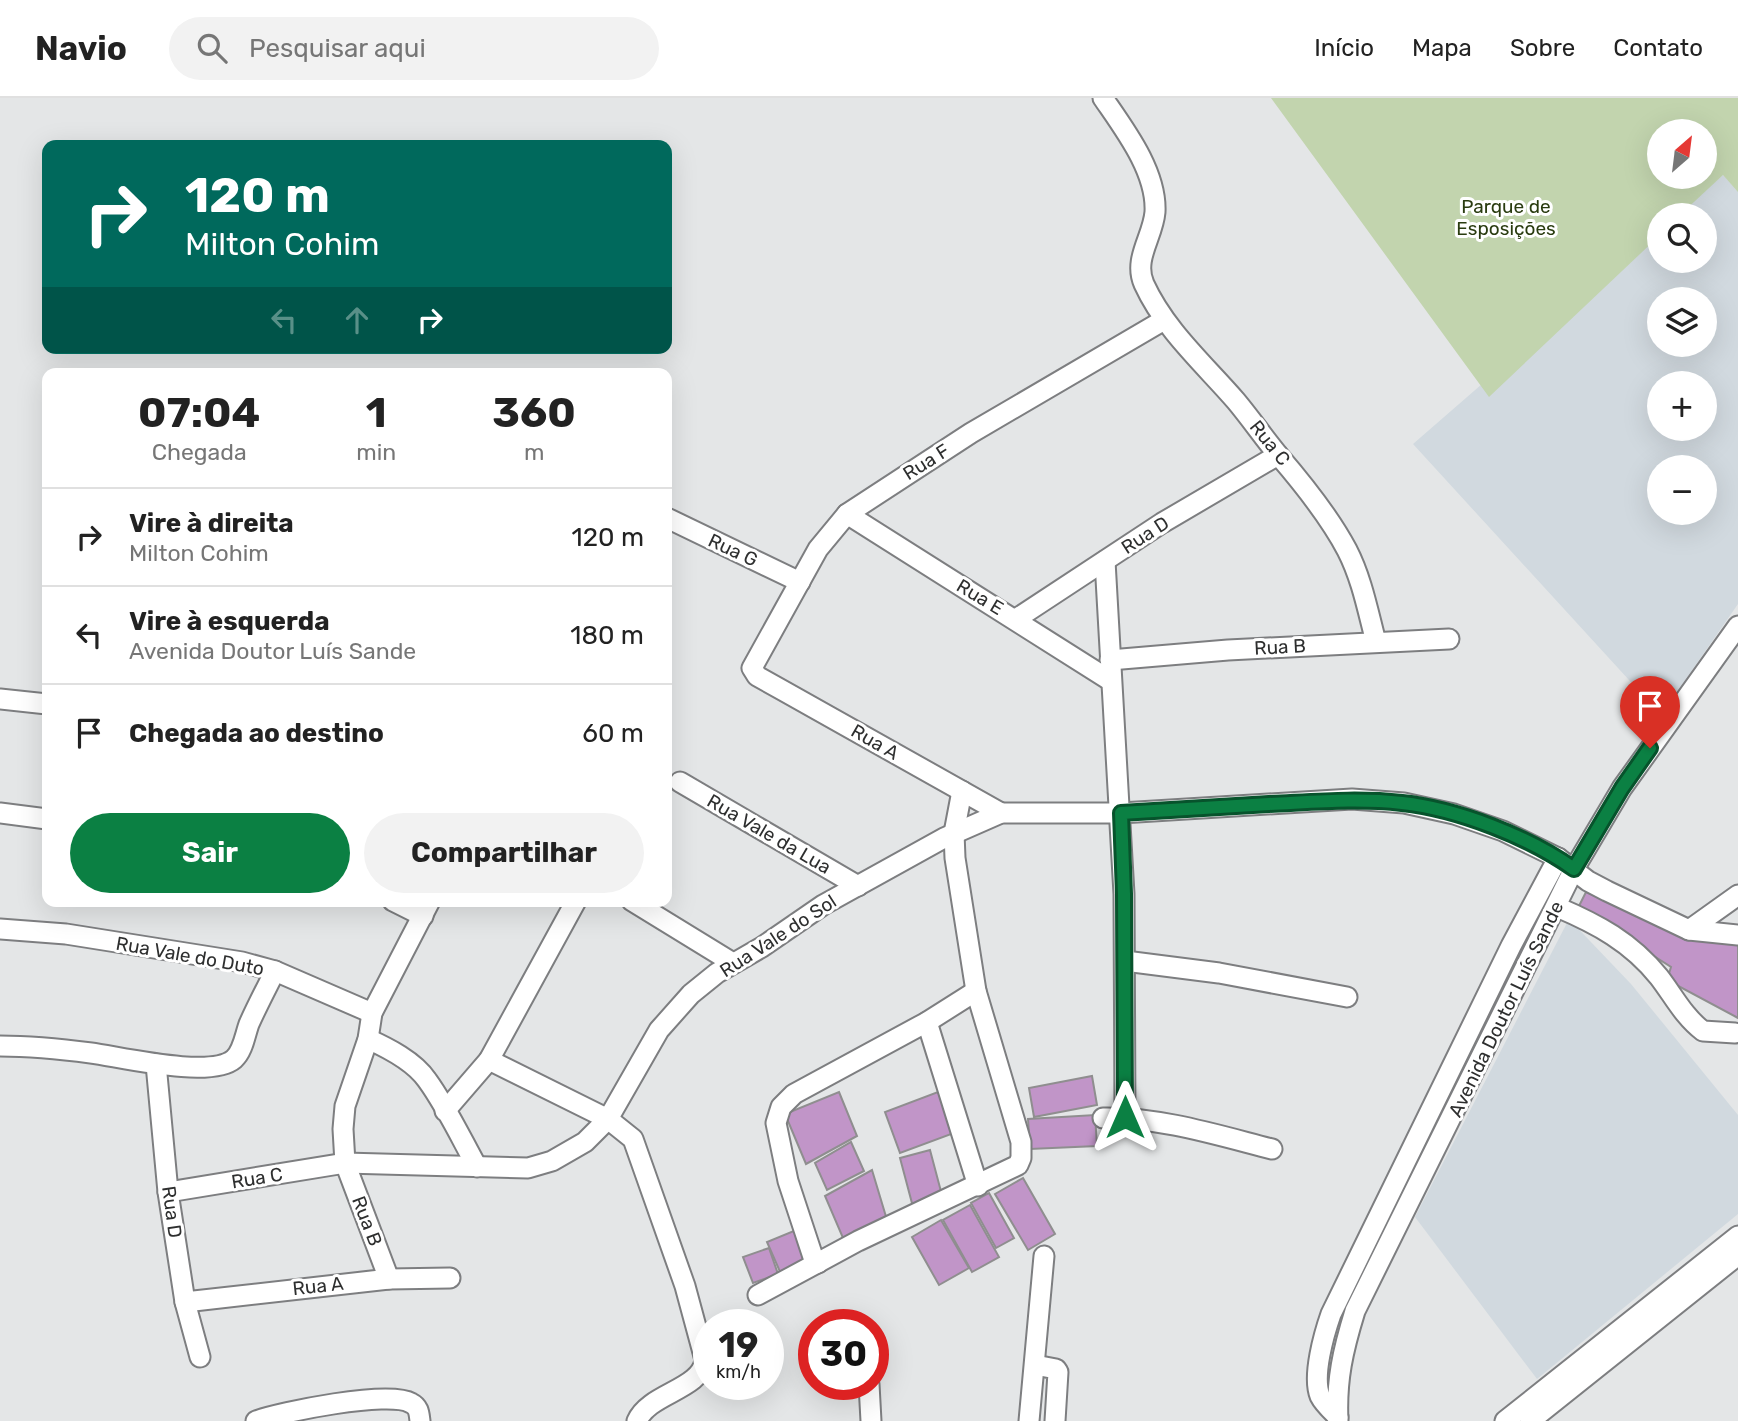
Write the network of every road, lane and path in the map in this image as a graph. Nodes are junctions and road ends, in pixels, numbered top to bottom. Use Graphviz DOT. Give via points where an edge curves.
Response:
graph roads {
  1 [pos="1103,98"];
  2 [pos="1164,320"];
  3 [pos="1278,455"];
  4 [pos="847,514"];
  5 [pos="672,520"];
  6 [pos="1105,561"];
  7 [pos="800,582"];
  8 [pos="1016,619"];
  9 [pos="1738,626"];
  10 [pos="1449,639"];
  11 [pos="1376,642"];
  12 [pos="1110,660"];
  13 [pos="752,668"];
  14 [pos="1111,681"];
  15 [pos="0,699"];
  16 [pos="42,703"];
  17 [pos="680,782"];
  18 [pos="962,790"];
  19 [pos="0,813"];
  20 [pos="1001,813"];
  21 [pos="1121,813"];
  22 [pos="42,818"];
  23 [pos="954,833"];
  24 [pos="1566,864"];
  25 [pos="858,886"];
  26 [pos="1738,895"];
  27 [pos="573,907"];
  28 [pos="642,907"];
  29 [pos="1556,907"];
  30 [pos="426,909"];
  31 [pos="0,929"];
  32 [pos="1689,930"];
  33 [pos="1738,935"];
  34 [pos="1125,961"];
  35 [pos="733,963"];
  36 [pos="275,971"];
  37 [pos="976,991"];
  38 [pos="1347,997"];
  39 [pos="372,1013"];
  40 [pos="927,1022"];
  41 [pos="1735,1033"];
  42 [pos="368,1040"];
  43 [pos="0,1046"];
  44 [pos="489,1060"];
  45 [pos="156,1064"];
  46 [pos="445,1111"];
  47 [pos="1125,1117"];
  48 [pos="1104,1118"];
  49 [pos="608,1119"];
  50 [pos="1272,1149"];
  51 [pos="345,1163"];
  52 [pos="477,1167"];
  53 [pos="978,1186"];
  54 [pos="169,1192"];
  55 [pos="1738,1236"];
  56 [pos="1738,1255"];
  57 [pos="1044,1256"];
  58 [pos="818,1263"];
  59 [pos="1715,1264"];
  60 [pos="450,1278"];
  61 [pos="389,1279"];
  62 [pos="758,1295"];
  63 [pos="185,1302"];
  64 [pos="200,1357"];
  65 [pos="1035,1365"];
  66 [pos="1577,1375"];
  67 [pos="870,1400"];
  68 [pos="1338,1419"];
  69 [pos="256,1421"];
  70 [pos="420,1421"];
  71 [pos="637,1421"];
  72 [pos="871,1421"];
  73 [pos="1029,1421"];
  74 [pos="1055,1421"];
  75 [pos="1505,1421"];
  76 [pos="1530,1421"];
  1 -- 2 [label="street, Rua C" via="1151,179 1155,215 1141,260 1142,278"];
  2 -- 3 [label="street, Rua C"];
  2 -- 4 [label="street, Rua F" via="971,433"];
  3 -- 6 [label="street, Rua D"];
  3 -- 11 [label="street, Rua C" via="1326,515 1348,552"];
  4 -- 7 [label="street, Rua F" via="818,549"];
  4 -- 8 [label="street, Rua E"];
  5 -- 7 [label="street, Rua G"];
  6 -- 8 [label="street, Rua D"];
  6 -- 12 [label="street"];
  7 -- 13 [label="street, Rua F"];
  8 -- 14 [label="street, Rua E"];
  9 -- 24 [label="street, Avenida Doutor Luís Sande"];
  10 -- 11 [label="street, Rua B"];
  11 -- 12 [label="street, Rua B"];
  12 -- 14 [label="street"];
  13 -- 18 [label="street, Rua A" via="757,676"];
  14 -- 21 [label="street"];
  15 -- 16 [label="street"];
  17 -- 25 [label="street, Rua Vale da Lua"];
  18 -- 20 [label="street, Rua A"];
  18 -- 23 [label="street"];
  19 -- 22 [label="street"];
  20 -- 21 [label="street"];
  20 -- 23 [label="street, Rua Vale do Sol"];
  21 -- 24 [label="street" via="1352,799 1404,803 1503,831"];
  21 -- 34 [label="street"];
  23 -- 25 [label="street, Rua Vale do Sol"];
  23 -- 37 [label="street"];
  24 -- 29 [label="street, Avenida Doutor Luís Sande"];
  24 -- 32 [label="street" via="1588,881"];
  24 -- 68 [label="street" via="1511,946 1325,1329 1318,1385 1320,1396"];
  25 -- 35 [label="street, Rua Vale do Sol"];
  26 -- 32 [label="street"];
  27 -- 44 [label="street"];
  28 -- 35 [label="street"];
  29 -- 41 [label="street" via="1592,922 1637,952 1703,1031"];
  29 -- 68 [label="street, Avenida Doutor Luís Sande" via="1355,1311 1336,1390"];
  30 -- 39 [label="street, Rua B"];
  31 -- 36 [label="street, Rua Vale do Duto" via="184,952"];
  32 -- 33 [label="street"];
  34 -- 38 [label="street"];
  34 -- 47 [label="street"];
  35 -- 49 [label="street, Rua Vale do Sol" via="691,994 659,1030"];
  36 -- 39 [label="street, Rua Vale do Duto"];
  36 -- 45 [label="street" via="235,1058 190,1067"];
  37 -- 40 [label="street"];
  37 -- 53 [label="street" via="1022,1151 1018,1165"];
  39 -- 42 [label="street, Rua B"];
  40 -- 53 [label="street"];
  40 -- 58 [label="street" via="794,1094 776,1116 788,1181"];
  42 -- 46 [label="street" via="404,1059 426,1078"];
  42 -- 51 [label="street, Rua B" via="345,1106"];
  43 -- 45 [label="street"];
  44 -- 46 [label="street"];
  44 -- 49 [label="street"];
  45 -- 54 [label="street, Rua D"];
  46 -- 52 [label="street"];
  47 -- 48 [label="street"];
  47 -- 50 [label="street"];
  49 -- 52 [label="street, Rua Vale do Sol" via="585,1142 552,1161 528,1168"];
  49 -- 71 [label="street" via="633,1139 685,1286 705,1360 698,1376 646,1408"];
  51 -- 52 [label="street, Rua C"];
  51 -- 54 [label="street, Rua C"];
  51 -- 61 [label="street, Rua B"];
  53 -- 58 [label="street"];
  54 -- 63 [label="street, Rua D"];
  55 -- 59 [label="street"];
  56 -- 59 [label="street"];
  57 -- 65 [label="street"];
  58 -- 62 [label="street"];
  59 -- 66 [label="street"];
  60 -- 61 [label="street, Rua A"];
  61 -- 63 [label="street, Rua A"];
  63 -- 64 [label="street, Rua D"];
  65 -- 73 [label="street"];
  65 -- 74 [label="street" via="1058,1371"];
  66 -- 75 [label="street"];
  66 -- 76 [label="street"];
  67 -- 72 [label="street"];
  69 -- 70 [label="street" via="302,1409 395,1399 411,1403"];
}
